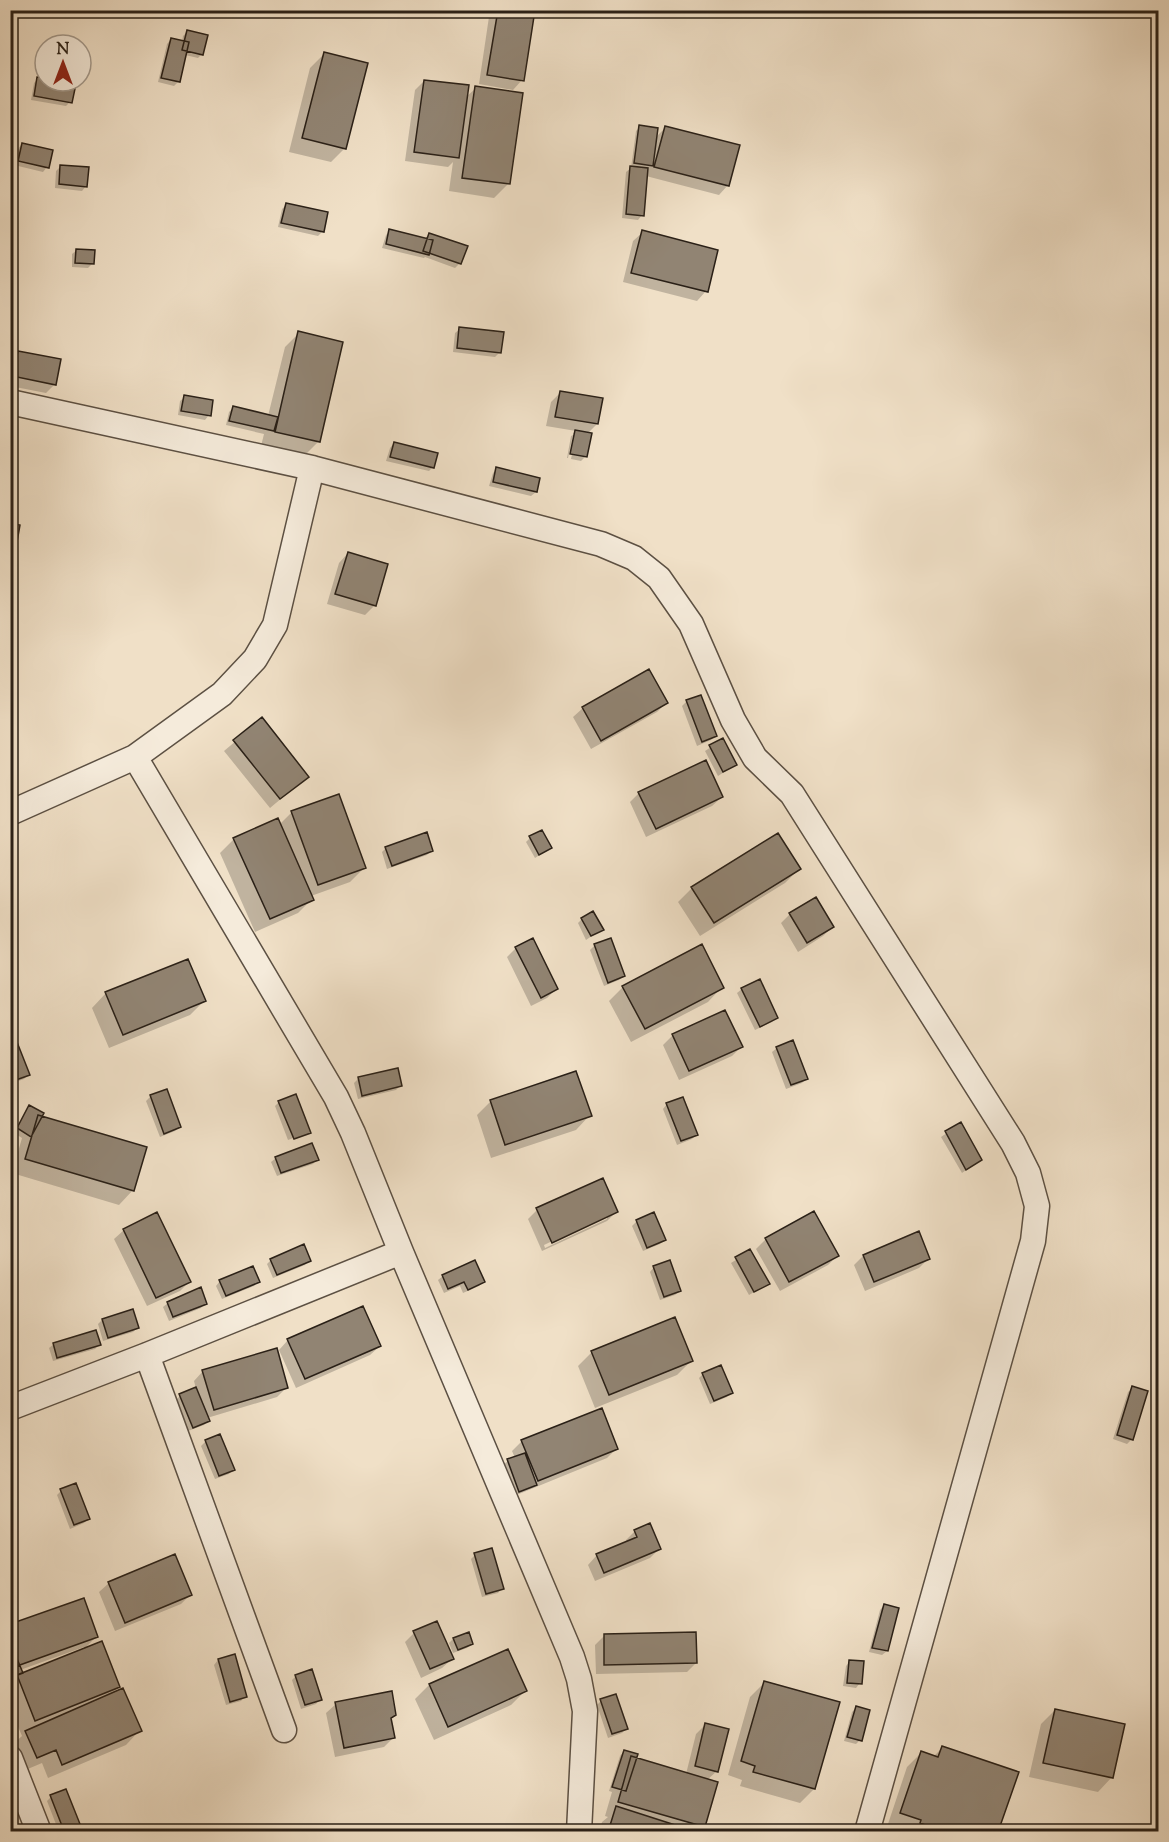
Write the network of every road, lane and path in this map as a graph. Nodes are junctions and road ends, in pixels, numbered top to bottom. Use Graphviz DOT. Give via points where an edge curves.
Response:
graph roads {
  1 [pos="10,402"];
  2 [pos="312,468"];
  3 [pos="135,757"];
  4 [pos="10,813"];
  5 [pos="401,1252"];
  6 [pos="147,1355"];
  7 [pos="10,1408"];
  8 [pos="284,1730"];
  9 [pos="10,1758"];
  10 [pos="39,1832"];
  11 [pos="579,1832"];
  12 [pos="867,1832"];
  1 -- 2 [label="street"];
  2 -- 3 [label="street" via="275,625 255,658 222,694"];
  2 -- 12 [label="street" via="601,544 634,558 659,578 691,624 733,720 755,758 792,794 1013,1143 1028,1173 1037,1206 1033,1240"];
  3 -- 4 [label="street"];
  3 -- 5 [label="street" via="336,1097"];
  5 -- 6 [label="street"];
  5 -- 11 [label="street" via="579,1679 585,1711"];
  6 -- 7 [label="street"];
  6 -- 8 [label="street"];
  9 -- 10 [label="street"];
}
